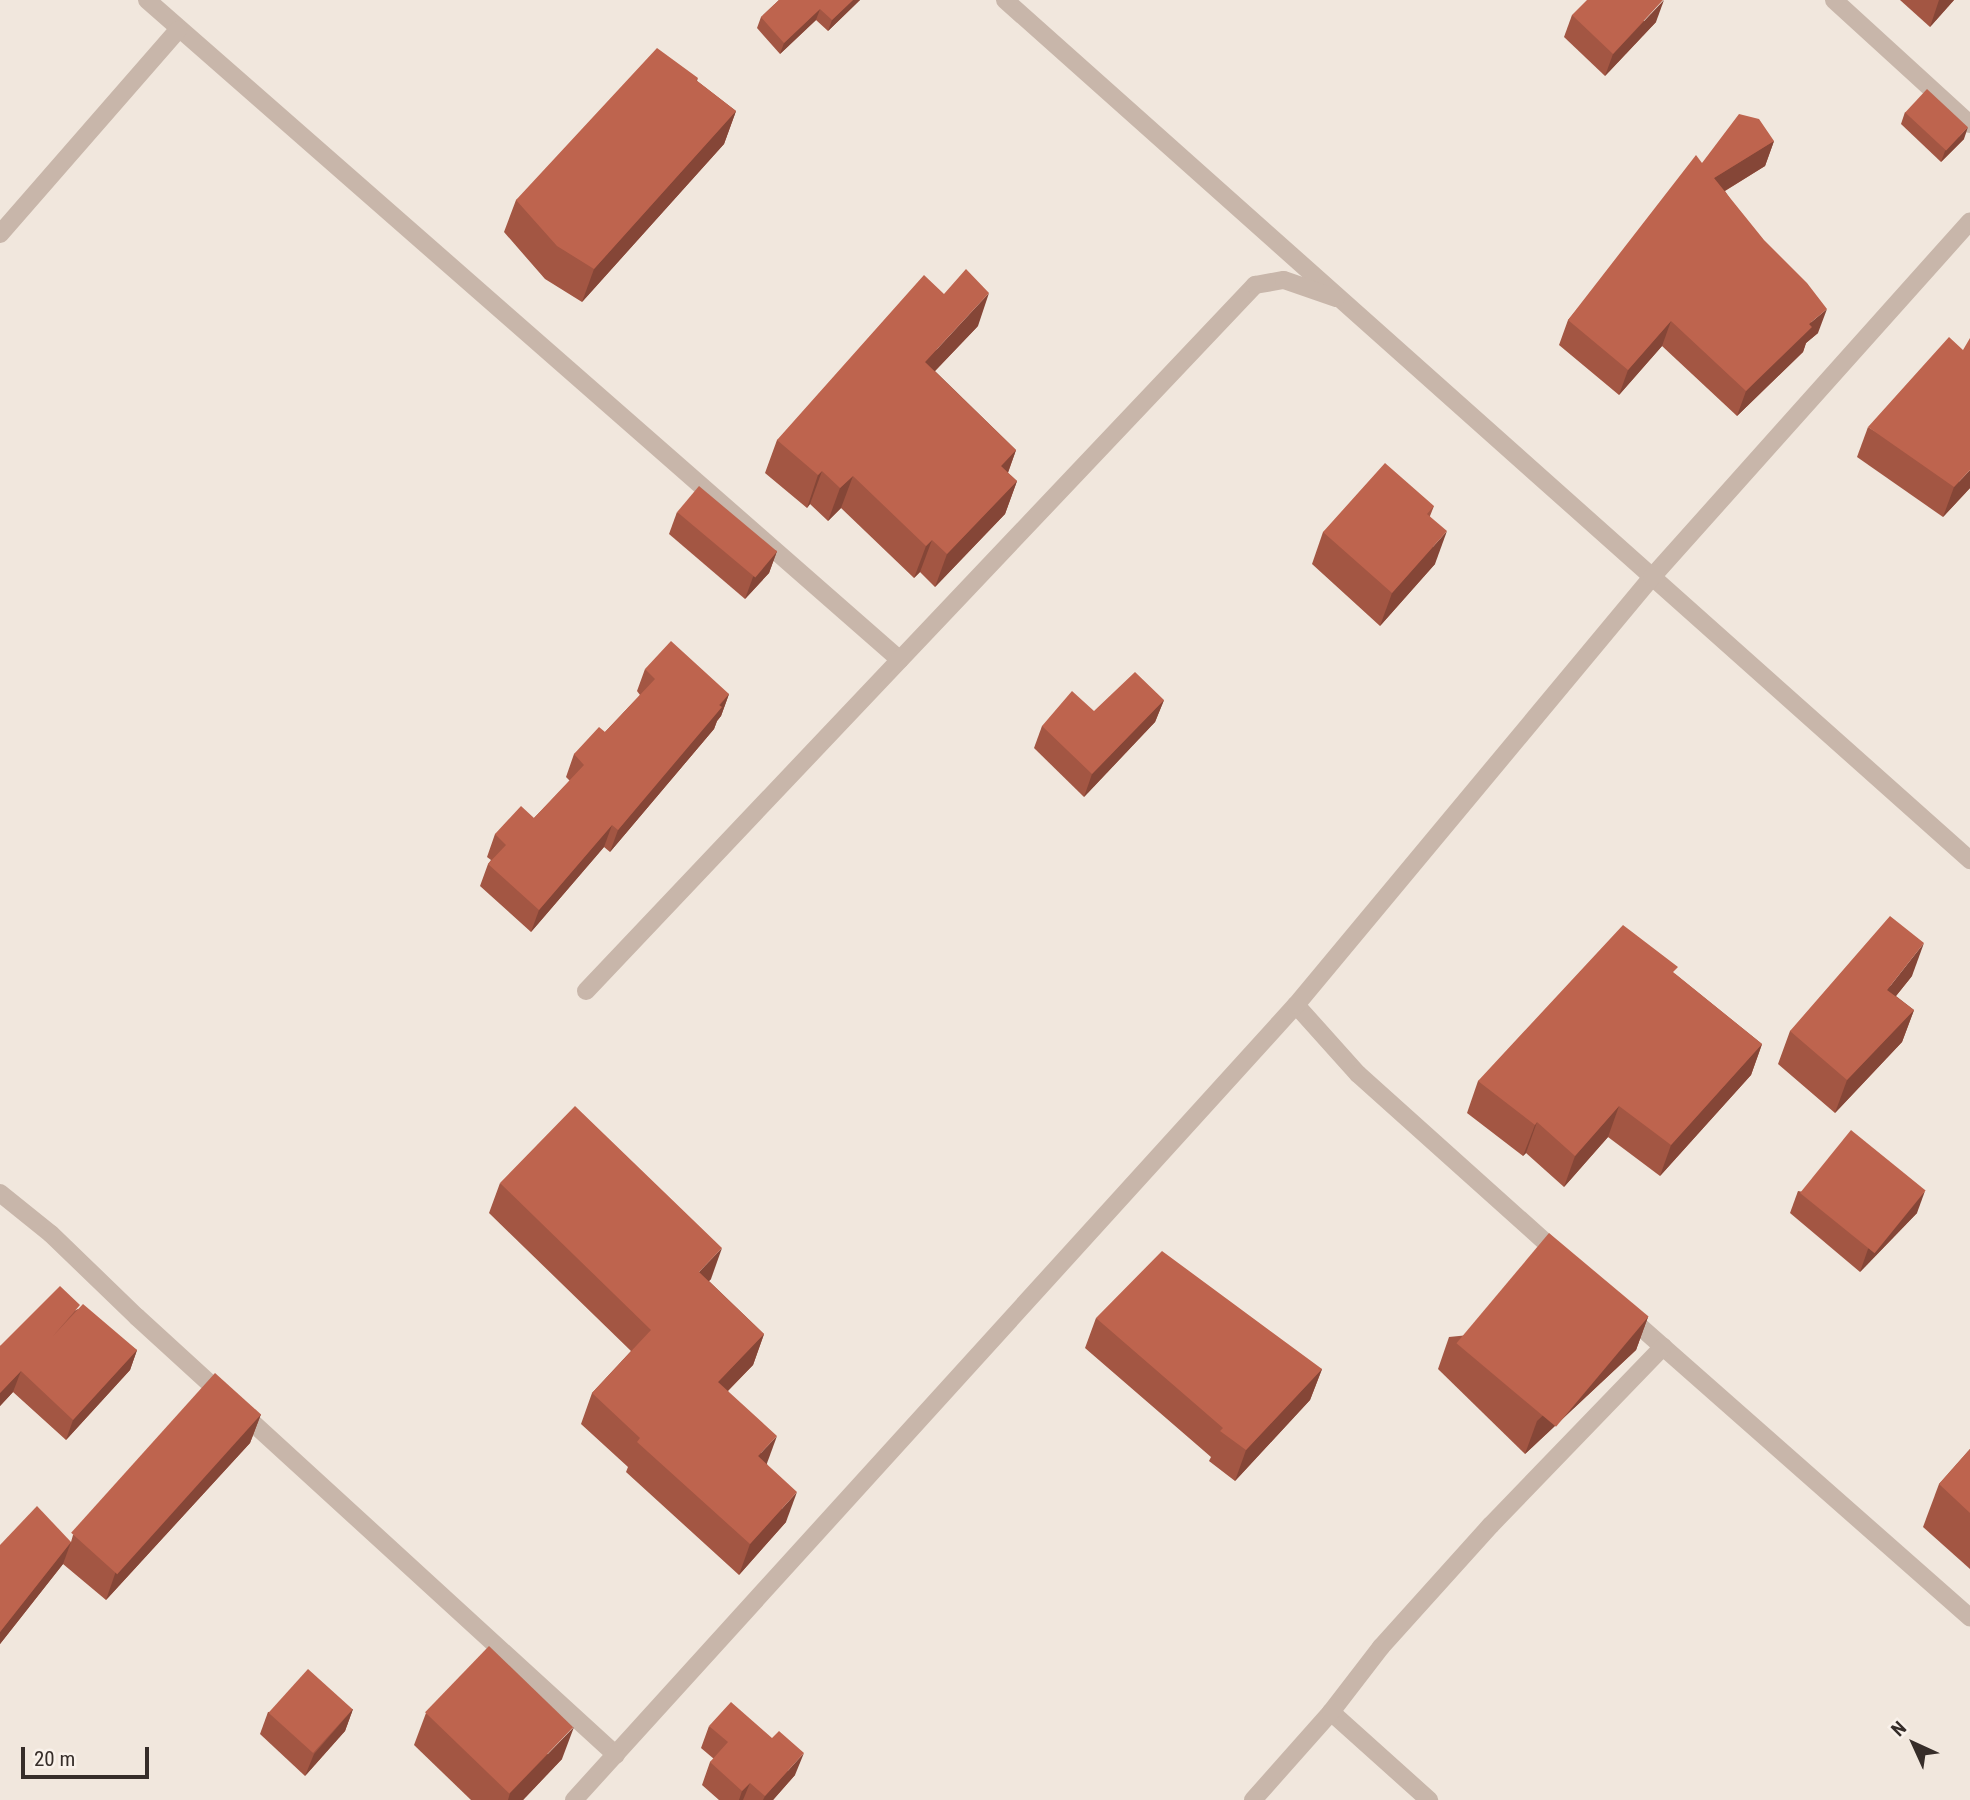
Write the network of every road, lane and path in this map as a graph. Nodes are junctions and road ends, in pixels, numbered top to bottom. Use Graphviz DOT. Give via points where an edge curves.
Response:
graph roads {
  1 [pos="147,0"];
  2 [pos="1005,0"];
  3 [pos="1834,0"];
  4 [pos="178,30"];
  5 [pos="1970,124"];
  6 [pos="1970,221"];
  7 [pos="0,234"];
  8 [pos="1342,300"];
  9 [pos="1653,577"];
  10 [pos="900,660"];
  11 [pos="1970,860"];
  12 [pos="586,991"];
  13 [pos="1296,1006"];
  14 [pos="0,1193"];
  15 [pos="1572,1265"];
  16 [pos="1612,1302"];
  17 [pos="1663,1347"];
  18 [pos="1970,1617"];
  19 [pos="1331,1712"];
  20 [pos="616,1755"];
  21 [pos="574,1800"];
  22 [pos="1253,1800"];
  23 [pos="1429,1800"];
  1 -- 4 [label="street"];
  2 -- 8 [label="street"];
  3 -- 5 [label="street"];
  4 -- 7 [label="street"];
  4 -- 10 [label="street"];
  6 -- 9 [label="street"];
  8 -- 9 [label="street"];
  8 -- 10 [label="street" via="1284,280 1255,285"];
  9 -- 11 [label="street"];
  9 -- 13 [label="street"];
  10 -- 12 [label="street"];
  13 -- 15 [label="street" via="1358,1074"];
  13 -- 20 [label="street"];
  14 -- 20 [label="street" via="51,1234"];
  16 -- 17 [label="street"];
  17 -- 18 [label="street"];
  17 -- 19 [label="street" via="1491,1525 1381,1647"];
  19 -- 22 [label="street"];
  19 -- 23 [label="street"];
  20 -- 21 [label="street"];
}
